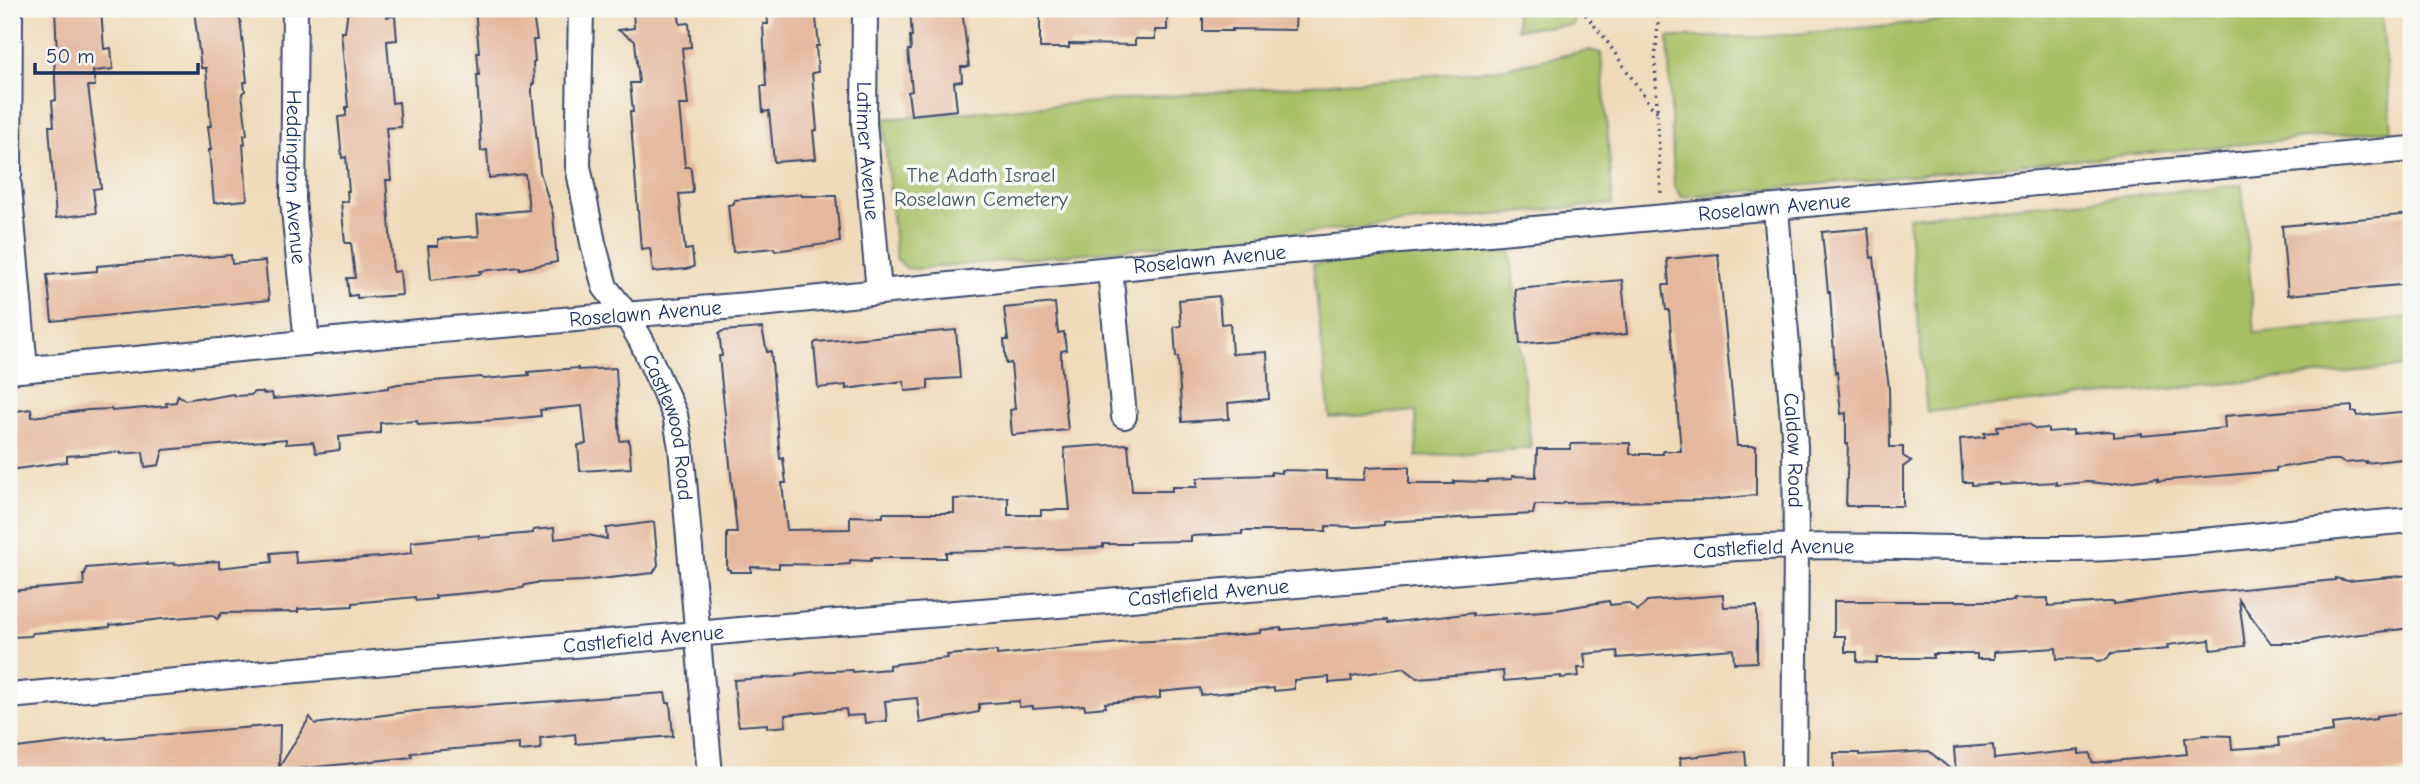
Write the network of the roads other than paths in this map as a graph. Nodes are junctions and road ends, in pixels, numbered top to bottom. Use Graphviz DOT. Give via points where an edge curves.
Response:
graph roads {
  1 [pos="10,9"];
  2 [pos="295,9"];
  3 [pos="581,9"];
  4 [pos="865,9"];
  5 [pos="2411,149"];
  6 [pos="9,174"];
  7 [pos="9,186"];
  8 [pos="1776,209"];
  9 [pos="1110,270"];
  10 [pos="879,292"];
  11 [pos="626,314"];
  12 [pos="307,344"];
  13 [pos="17,370"];
  14 [pos="1124,416"];
  15 [pos="2411,520"];
  16 [pos="1796,545"];
  17 [pos="698,635"];
  18 [pos="9,696"];
  19 [pos="710,775"];
  20 [pos="1794,775"];
  1 -- 6 [label="street"];
  2 -- 12 [label="street, Heddington Avenue" via="293,200"];
  3 -- 11 [label="street, Castlewood Road" via="578,166 606,287"];
  4 -- 10 [label="street, Latimer Avenue" via="864,123"];
  5 -- 8 [label="street, Roselawn Avenue"];
  7 -- 13 [label="street"];
  8 -- 9 [label="street, Roselawn Avenue"];
  8 -- 16 [label="street, Caldow Road" via="1795,446"];
  9 -- 10 [label="street, Roselawn Avenue"];
  9 -- 14 [label="street"];
  10 -- 11 [label="street, Roselawn Avenue"];
  11 -- 12 [label="street, Roselawn Avenue"];
  11 -- 17 [label="street, Castlewood Road" via="675,415"];
  12 -- 13 [label="street, Roselawn Avenue"];
  15 -- 16 [label="street, Castlefield Avenue" via="2073,549"];
  16 -- 17 [label="street, Castlefield Avenue"];
  16 -- 20 [label="street, Caldow Road"];
  17 -- 18 [label="street, Castlefield Avenue"];
  17 -- 19 [label="street, Castlewood Road"];
}
